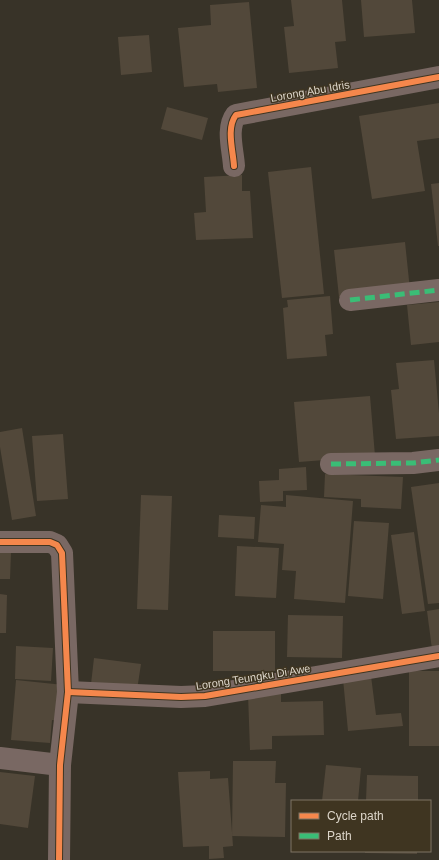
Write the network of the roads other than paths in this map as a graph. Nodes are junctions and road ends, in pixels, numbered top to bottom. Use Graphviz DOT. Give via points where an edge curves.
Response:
graph roads {
  1 [pos="439,77"];
  2 [pos="234,166"];
  3 [pos="439,290"];
  4 [pos="350,300"];
  5 [pos="439,460"];
  6 [pos="331,464"];
  7 [pos="0,542"];
  8 [pos="439,656"];
  9 [pos="68,692"];
  10 [pos="0,758"];
  11 [pos="60,765"];
  12 [pos="59,860"];
  1 -- 2 [label="street, Lorong Abu Idris" via="236,114 231,129"];
  3 -- 4 [label="street"];
  5 -- 6 [label="street" via="413,463"];
  7 -- 9 [label="street" via="50,542 62,553"];
  8 -- 9 [label="street, Lorong Teungku Di Awe" via="205,696"];
  9 -- 11 [label="street"];
  10 -- 11 [label="street"];
  11 -- 12 [label="street"];
}
